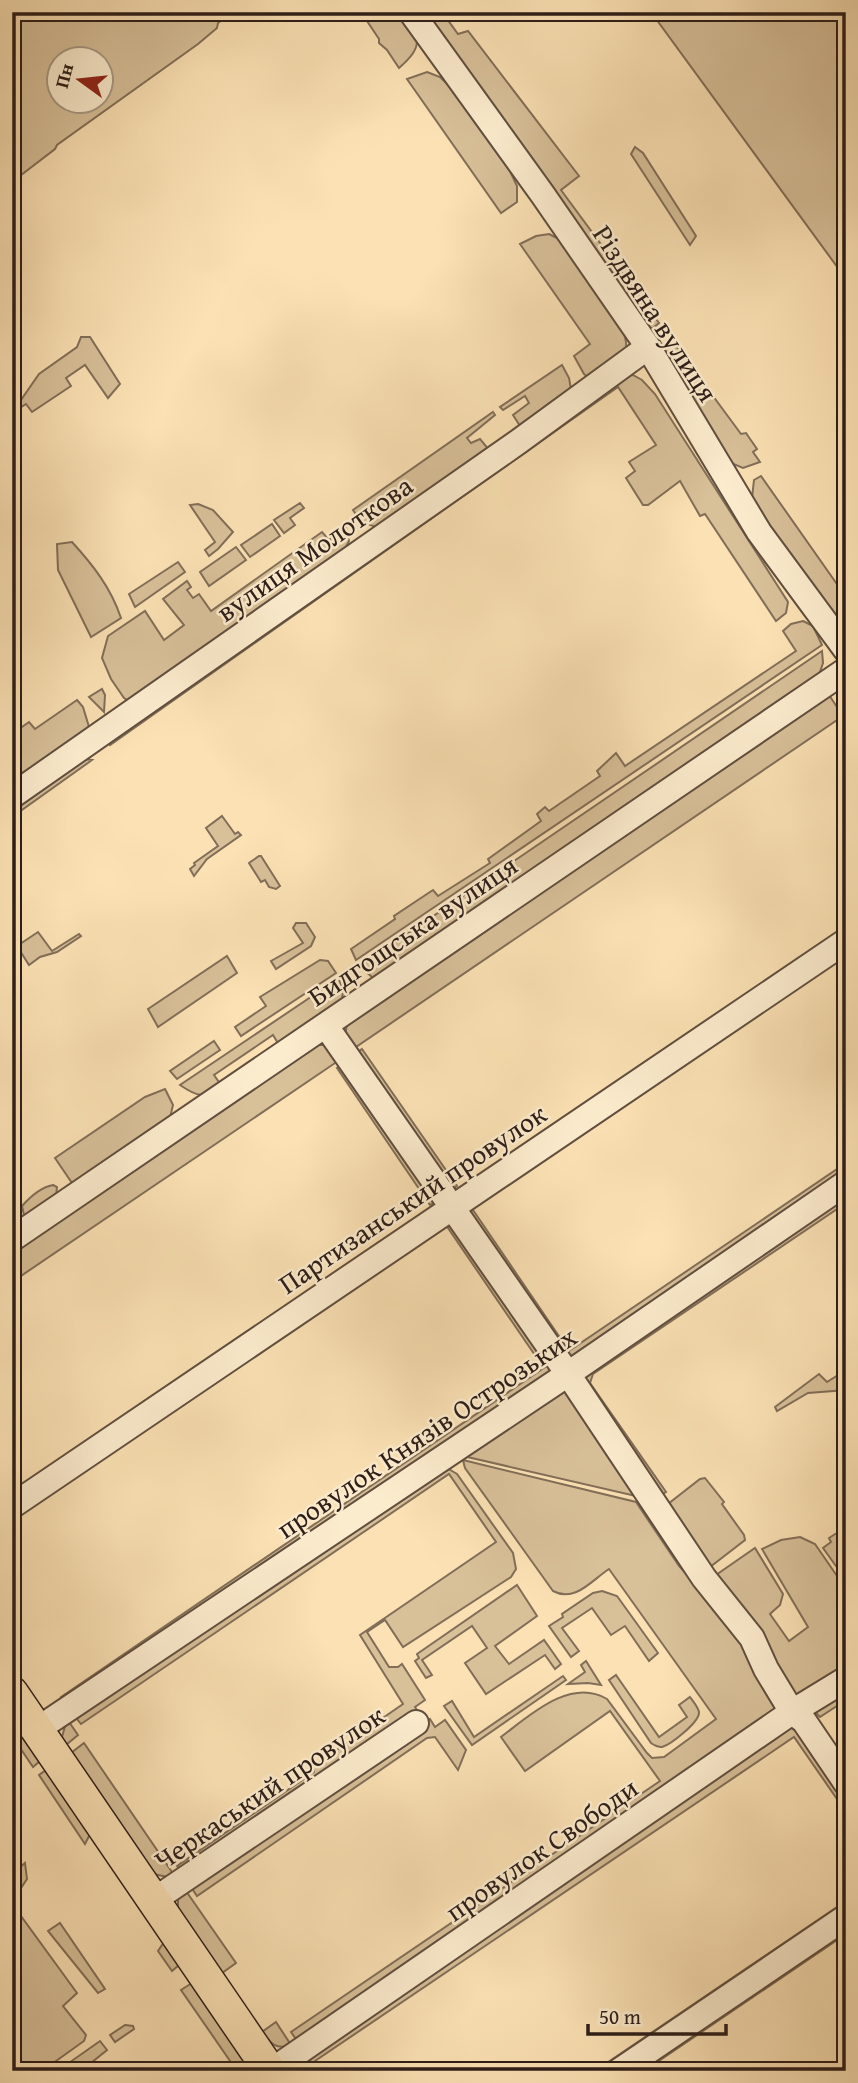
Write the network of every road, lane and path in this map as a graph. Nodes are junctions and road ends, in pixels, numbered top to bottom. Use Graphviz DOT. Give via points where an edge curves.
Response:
graph roads {
  1 [pos="411,12"];
  2 [pos="648,347"];
  3 [pos="846,650"];
  4 [pos="846,670"];
  5 [pos="12,796"];
  6 [pos="846,941"];
  7 [pos="326,1026"];
  8 [pos="846,1182"];
  9 [pos="453,1206"];
  10 [pos="12,1239"];
  11 [pos="568,1374"];
  12 [pos="12,1506"];
  13 [pos="846,1679"];
  14 [pos="12,1693"];
  15 [pos="792,1712"];
  16 [pos="416,1723"];
  17 [pos="38,1729"];
  18 [pos="846,1783"];
  19 [pos="154,1900"];
  20 [pos="846,1917"];
  21 [pos="271,2071"];
  22 [pos="619,2071"];
  1 -- 2 [label="street, Різдвяна вулиця"];
  2 -- 3 [label="street, Різдвяна вулиця" via="759,531"];
  2 -- 5 [label="street, вулиця Молоткова"];
  4 -- 7 [label="street, Бидгощська вулиця"];
  6 -- 9 [label="street, Партизанський провулок"];
  7 -- 9 [label="street"];
  7 -- 10 [label="street, Бидгощська вулиця"];
  8 -- 11 [label="street, провулок Князів Острозьких"];
  9 -- 11 [label="street"];
  9 -- 12 [label="street, Партизанський провулок"];
  11 -- 15 [label="street" via="704,1578 752,1638"];
  11 -- 17 [label="street, провулок Князів Острозьких"];
  13 -- 15 [label="street, провулок Свободи"];
  14 -- 17 [label="main road"];
  15 -- 18 [label="street" via="804,1721"];
  15 -- 21 [label="street, провулок Свободи"];
  16 -- 19 [label="street, Черкаський провулок"];
  17 -- 19 [label="main road"];
  19 -- 21 [label="main road"];
  20 -- 22 [label="street"];
}
